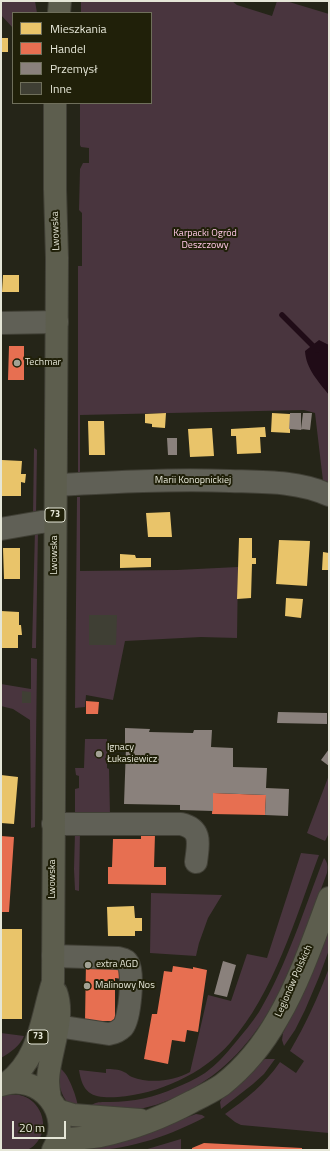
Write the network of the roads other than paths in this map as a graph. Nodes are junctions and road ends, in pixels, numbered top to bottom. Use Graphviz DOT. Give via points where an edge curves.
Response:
graph roads {
  1 [pos="60,1"];
  2 [pos="60,12"];
  3 [pos="55,104"];
  4 [pos="57,322"];
  5 [pos="1,323"];
  6 [pos="56,485"];
  7 [pos="329,495"];
  8 [pos="55,521"];
  9 [pos="1,529"];
  10 [pos="53,824"];
  11 [pos="196,862"];
  12 [pos="329,898"];
  13 [pos="53,956"];
  14 [pos="53,982"];
  15 [pos="58,1026"];
  16 [pos="4,1084"];
  17 [pos="53,1103"];
  18 [pos="149,1121"];
  19 [pos="55,1145"];
  1 -- 2 [label="main road"];
  3 -- 4 [label="main road, Lwowska / 73"];
  4 -- 5 [label="street"];
  4 -- 6 [label="main road, Lwowska / 73"];
  6 -- 7 [label="street, Marii Konopnickiej" via="127,481 279,482 314,489"];
  6 -- 8 [label="main road, Lwowska / 73"];
  8 -- 9 [label="street"];
  8 -- 10 [label="main road, Lwowska / 73"];
  10 -- 11 [label="street" via="181,824 195,832 198,838"];
  10 -- 13 [label="main road, Lwowska / 73"];
  12 -- 18 [label="main road, Legionów Polskich" via="292,991 258,1049 222,1085 210,1093"];
  13 -- 14 [label="main road, Lwowska / 73"];
  13 -- 15 [label="street" via="118,958 128,962 131,972 128,1013 120,1030 109,1034"];
  14 -- 15 [label="main road, Lwowska / 73" via="58,998"];
  14 -- 16 [label="main road, Lwowska / 73" via="32,1053 20,1072"];
  15 -- 17 [label="main road, Lwowska / 73" via="49,1073"];
  16 -- 17 [label="main road, 73" via="16,1082 31,1085 44,1092"];
  17 -- 18 [label="main road, Legionów Polskich" via="60,1111 73,1115"];
  17 -- 19 [label="main road, 73" via="60,1123"];
  18 -- 19 [label="main road, Legionów Polskich" via="131,1128"];
}
